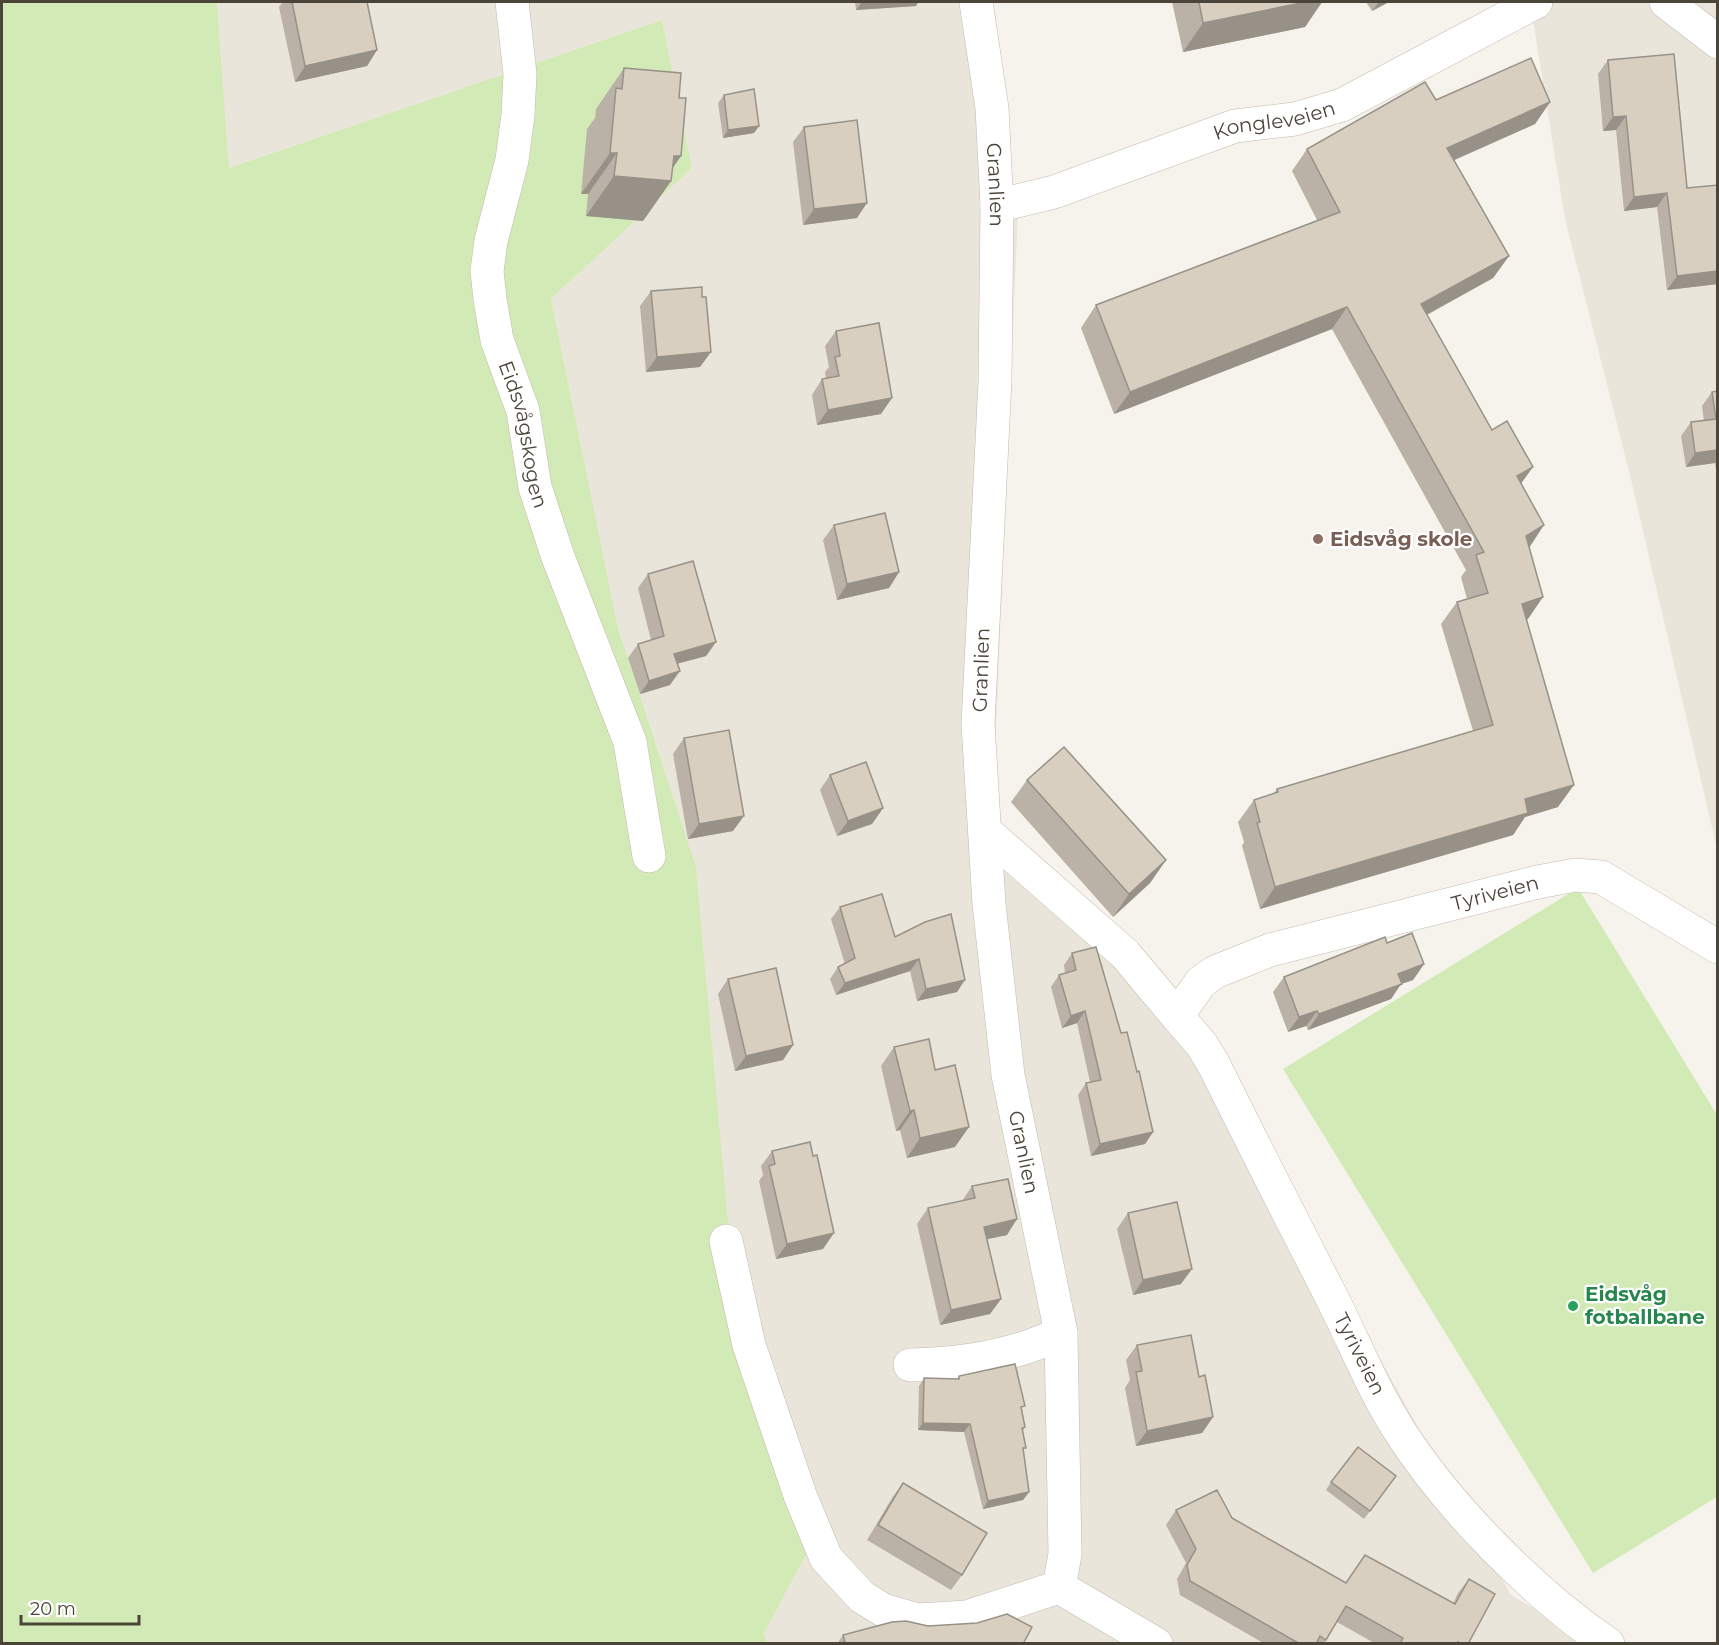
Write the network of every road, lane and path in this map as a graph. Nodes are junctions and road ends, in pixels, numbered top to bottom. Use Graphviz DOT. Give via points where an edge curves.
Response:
graph roads {
  1 [pos="512,2"];
  2 [pos="976,2"];
  3 [pos="1536,2"];
  4 [pos="1666,2"];
  5 [pos="1718,42"];
  6 [pos="997,206"];
  7 [pos="985,831"];
  8 [pos="649,856"];
  9 [pos="1718,947"];
  10 [pos="1176,1016"];
  11 [pos="726,1241"];
  12 [pos="1061,1333"];
  13 [pos="910,1365"];
  14 [pos="1059,1587"];
  15 [pos="1156,1644"];
  16 [pos="1608,1644"];
  1 -- 8 [label="street, Eidsvågskogen" via="520,74 518,115 512,160 491,241 487,271 490,299 497,340 523,411 538,497 630,742"];
  2 -- 6 [label="street, Granlien" via="992,108"];
  3 -- 6 [label="street, Kongleveien" via="1342,105 1295,119 1235,126 1054,192"];
  4 -- 5 [label="street"];
  6 -- 7 [label="street, Granlien" via="995,381 978,724"];
  7 -- 10 [label="street, Tyriveien" via="1125,954"];
  7 -- 12 [label="street, Granlien" via="988,904 1008,1075"];
  9 -- 10 [label="street, Tyriveien" via="1600,877 1575,875 1270,950 1215,972 1201,982"];
  10 -- 16 [label="street, Tyriveien" via="1214,1065 1365,1367 1429,1473 1520,1570"];
  11 -- 14 [label="street" via="749,1345 800,1495 826,1558 862,1597 900,1616 954,1619"];
  12 -- 13 [label="street" via="1034,1347 944,1365"];
  12 -- 14 [label="street, Granlien" via="1065,1554"];
  14 -- 15 [label="street"];
}
